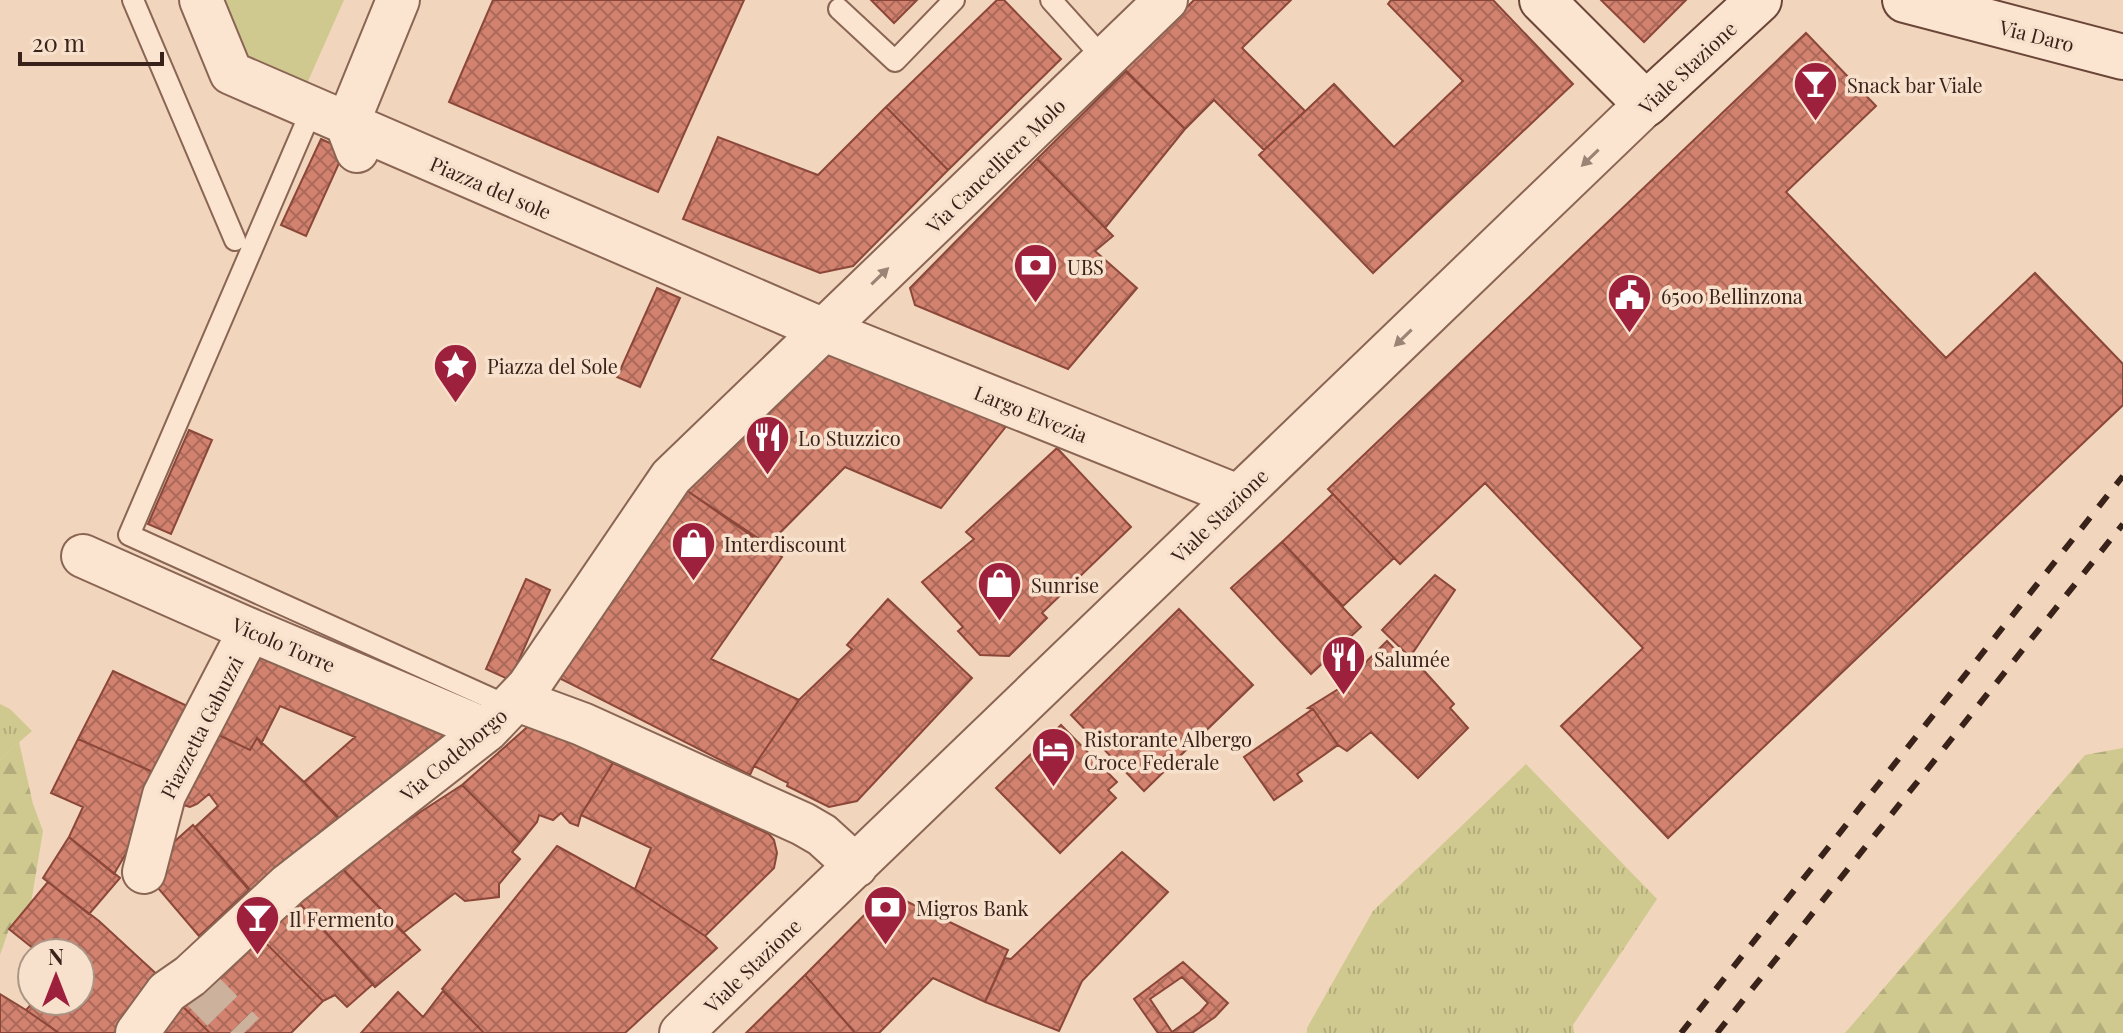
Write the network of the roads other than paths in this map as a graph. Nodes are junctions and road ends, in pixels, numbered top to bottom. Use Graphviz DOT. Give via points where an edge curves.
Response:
graph roads {
  1 [pos="133,0"];
  2 [pos="201,0"];
  3 [pos="398,0"];
  4 [pos="954,0"];
  5 [pos="1051,0"];
  6 [pos="1166,0"];
  7 [pos="1542,0"];
  8 [pos="1759,0"];
  9 [pos="1905,0"];
  10 [pos="839,9"];
  11 [pos="2123,57"];
  12 [pos="1105,60"];
  13 [pos="1646,104"];
  14 [pos="339,130"];
  15 [pos="235,240"];
  16 [pos="824,330"];
  17 [pos="1238,496"];
  18 [pos="83,556"];
  19 [pos="250,630"];
  20 [pos="505,712"];
  21 [pos="856,866"];
  22 [pos="144,872"];
  23 [pos="137,1033"];
  24 [pos="681,1033"];
  1 -- 15 [label="lane"];
  2 -- 14 [label="street, Piazza del sole" via="231,73"];
  3 -- 14 [label="street"];
  4 -- 10 [label="lane" via="895,61"];
  5 -- 12 [label="lane"];
  6 -- 12 [label="street, Via Cancelliere Molo"];
  7 -- 13 [label="street"];
  8 -- 13 [label="street, Viale Stazione"];
  9 -- 11 [label="street, Via Daro"];
  16 -- 12 [label="street, Via Cancelliere Molo, one-way"];
  13 -- 17 [label="street, Viale Stazione, one-way"];
  14 -- 16 [label="street, Piazza del sole"];
  14 -- 20 [label="lane" via="129,535"];
  16 -- 17 [label="street, Largo Elvezia"];
  16 -- 20 [label="street, Via Codeborgo" via="671,477 528,687"];
  17 -- 21 [label="street, Viale Stazione"];
  18 -- 19 [label="street, Vicolo Torre"];
  19 -- 20 [label="street, Vicolo Torre"];
  19 -- 22 [label="street, Piazzetta Gabuzzi" via="164,795"];
  20 -- 21 [label="street, Vicolo Torre" via="582,724 803,824"];
  20 -- 23 [label="street, Via Codeborgo" via="288,885 191,979 167,992"];
  21 -- 24 [label="street, Viale Stazione"];
}
